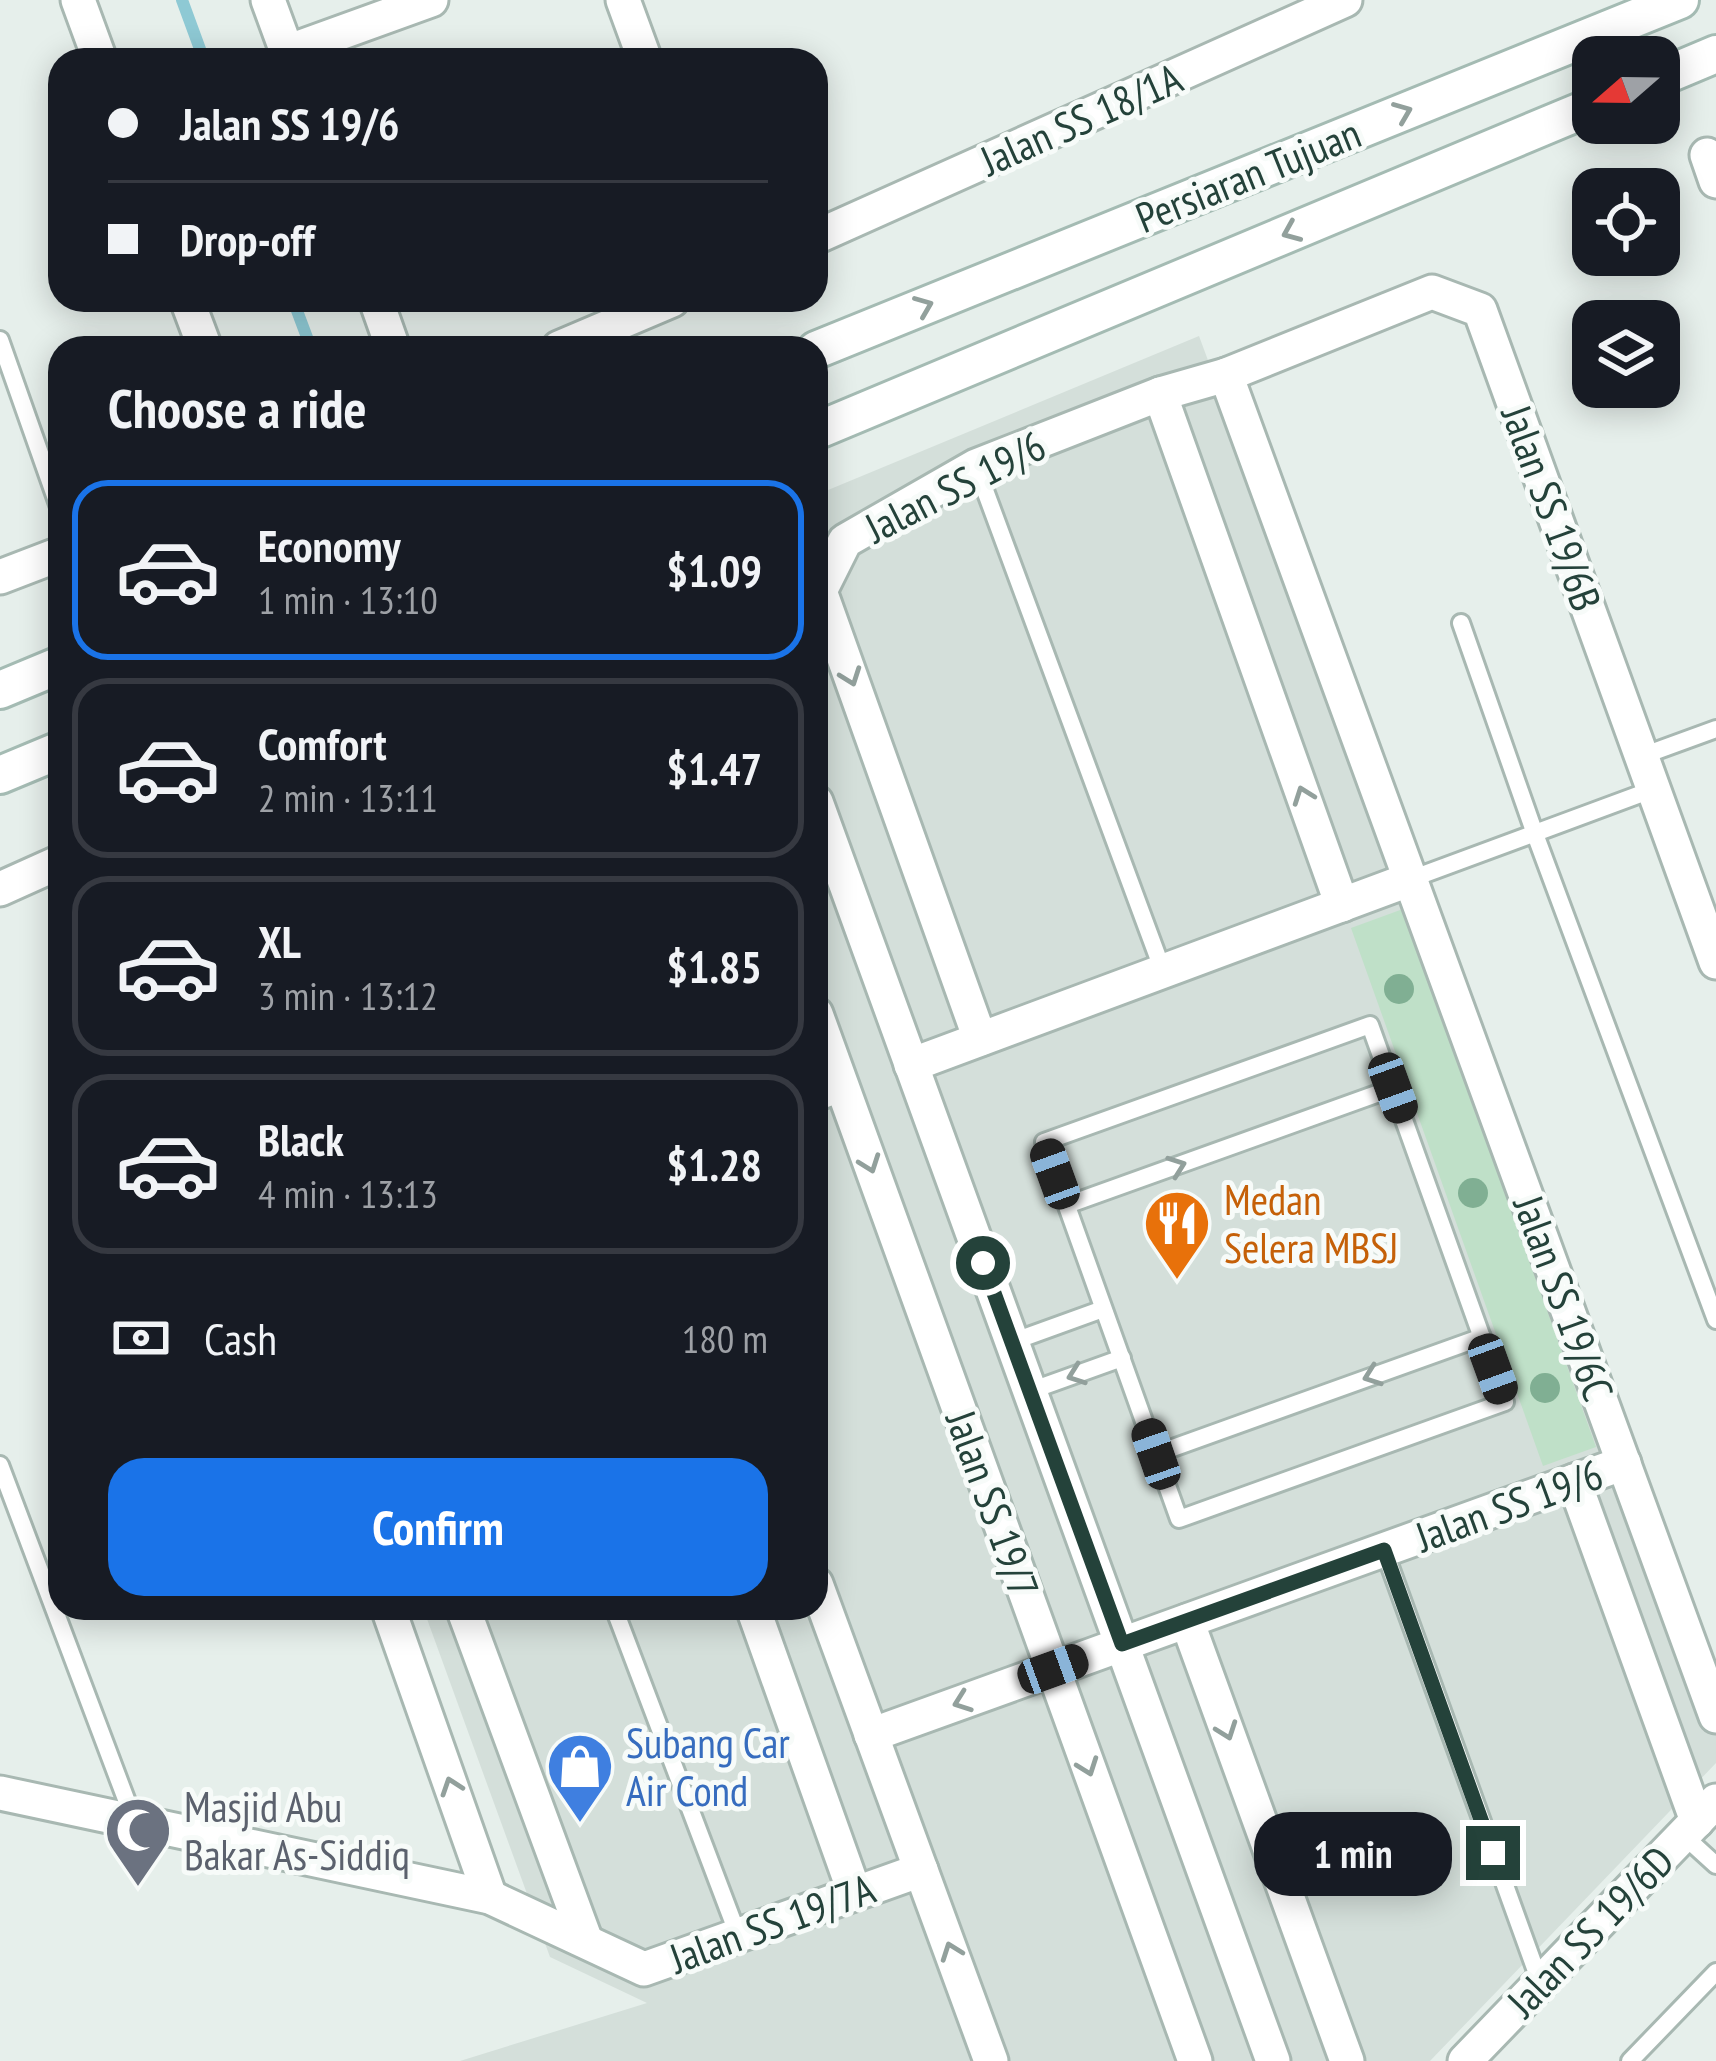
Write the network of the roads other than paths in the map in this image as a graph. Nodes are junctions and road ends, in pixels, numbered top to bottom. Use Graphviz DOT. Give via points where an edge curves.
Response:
graph roads {
  1 [pos="78,0"];
  2 [pos="268,0"];
  3 [pos="430,0"];
  4 [pos="623,0"];
  5 [pos="1345,0"];
  6 [pos="1680,0"];
  7 [pos="96,48"];
  8 [pos="285,48"];
  9 [pos="308,48"];
  10 [pos="641,48"];
  11 [pos="1716,55"];
  12 [pos="1680,70"];
  13 [pos="1572,115"];
  14 [pos="828,232"];
  15 [pos="644,312"];
  16 [pos="587,336"];
  17 [pos="0,340"];
  18 [pos="828,345"];
  19 [pos="1226,375"];
  20 [pos="1160,394"];
  21 [pos="828,426"];
  22 [pos="976,466"];
  23 [pos="48,476"];
  24 [pos="48,559"];
  25 [pos="828,575"];
  26 [pos="0,577"];
  27 [pos="828,613"];
  28 [pos="1461,623"];
  29 [pos="48,670"];
  30 [pos="0,690"];
  31 [pos="1716,729"];
  32 [pos="48,755"];
  33 [pos="1642,756"];
  34 [pos="0,775"];
  35 [pos="1654,789"];
  36 [pos="1535,834"];
  37 [pos="828,835"];
  38 [pos="48,867"];
  39 [pos="1411,880"];
  40 [pos="0,889"];
  41 [pos="1342,905"];
  42 [pos="1716,962"];
  43 [pos="1163,971"];
  44 [pos="980,1039"];
  45 [pos="911,1065"];
  46 [pos="1393,1088"];
  47 [pos="830,1098"];
  48 [pos="1066,1205"];
  49 [pos="1103,1309"];
  50 [pos="1716,1320"];
  51 [pos="1482,1336"];
  52 [pos="1012,1342"];
  53 [pos="1122,1358"];
  54 [pos="1030,1391"];
  55 [pos="1156,1454"];
  56 [pos="1624,1463"];
  57 [pos="0,1465"];
  58 [pos="1574,1481"];
  59 [pos="1384,1550"];
  60 [pos="48,1592"];
  61 [pos="828,1616"];
  62 [pos="58,1620"];
  63 [pos="392,1620"];
  64 [pos="477,1620"];
  65 [pos="619,1620"];
  66 [pos="756,1620"];
  67 [pos="1187,1621"];
  68 [pos="1122,1644"];
  69 [pos="1053,1669"];
  70 [pos="1716,1716"];
  71 [pos="872,1735"];
  72 [pos="0,1792"];
  73 [pos="1699,1819"];
  74 [pos="135,1823"];
  75 [pos="1716,1865"];
  76 [pos="921,1870"];
  77 [pos="855,1894"];
  78 [pos="490,1897"];
  79 [pos="738,1936"];
  80 [pos="586,1941"];
  81 [pos="1716,1972"];
  82 [pos="1540,1983"];
  83 [pos="992,2061"];
  84 [pos="1195,2061"];
  85 [pos="1274,2061"];
  86 [pos="1347,2061"];
  87 [pos="1465,2061"];
  88 [pos="1630,2061"];
  1 -- 7 [label="street"];
  2 -- 8 [label="street"];
  3 -- 9 [label="street"];
  4 -- 10 [label="street"];
  5 -- 14 [label="street, Jalan SS 18/1A"];
  18 -- 6 [label="main road, Persiaran Tujuan, one-way"];
  11 -- 12 [label="main road"];
  13 -- 21 [label="main road, Persiaran Tujuan, one-way"];
  15 -- 16 [label="street"];
  17 -- 23 [label="lane"];
  19 -- 20 [label="street, Jalan SS 19/6"];
  19 -- 33 [label="street, Jalan SS 19/6B" via="1432,292 1480,310"];
  19 -- 39 [label="street, Jalan SS 19/6C"];
  20 -- 22 [label="street, Jalan SS 19/6"];
  41 -- 20 [label="street, one-way"];
  22 -- 25 [label="street, Jalan SS 19/6, one-way" via="845,541"];
  22 -- 43 [label="lane"];
  24 -- 26 [label="street"];
  27 -- 44 [label="street, Jalan SS 19/6, one-way"];
  28 -- 36 [label="lane"];
  29 -- 30 [label="main road"];
  31 -- 33 [label="lane"];
  32 -- 34 [label="main road"];
  33 -- 35 [label="street, Jalan SS 19/6B"];
  35 -- 36 [label="lane"];
  35 -- 42 [label="street, Jalan SS 19/6B"];
  36 -- 39 [label="lane"];
  36 -- 50 [label="lane"];
  37 -- 45 [label="street"];
  38 -- 40 [label="street"];
  39 -- 41 [label="street"];
  39 -- 56 [label="street, Jalan SS 19/6C"];
  41 -- 43 [label="street"];
  43 -- 44 [label="street"];
  44 -- 45 [label="street"];
  45 -- 52 [label="street"];
  48 -- 46 [label="lane, one-way"];
  46 -- 48 [label="lane" via="1370,1025 1044,1142"];
  46 -- 51 [label="lane"];
  47 -- 69 [label="street, Jalan SS 19/7, one-way"];
  48 -- 49 [label="lane"];
  49 -- 52 [label="lane"];
  49 -- 53 [label="lane"];
  51 -- 55 [label="lane, one-way"];
  51 -- 55 [label="lane" via="1505,1402 1484,1410 1179,1519"];
  52 -- 54 [label="street"];
  53 -- 54 [label="lane, one-way"];
  53 -- 55 [label="lane"];
  54 -- 68 [label="street"];
  56 -- 58 [label="street, Jalan SS 19/6"];
  56 -- 70 [label="street, Jalan SS 19/6C"];
  57 -- 60 [label="lane"];
  58 -- 59 [label="street, Jalan SS 19/6"];
  58 -- 73 [label="street"];
  59 -- 67 [label="street, Jalan SS 19/6"];
  59 -- 82 [label="lane"];
  61 -- 71 [label="street"];
  62 -- 74 [label="lane"];
  78 -- 63 [label="street, one-way"];
  64 -- 80 [label="street"];
  65 -- 79 [label="lane"];
  66 -- 77 [label="street"];
  67 -- 68 [label="street, Jalan SS 19/6"];
  67 -- 86 [label="street, one-way"];
  68 -- 69 [label="street, Jalan SS 19/6"];
  68 -- 85 [label="street"];
  69 -- 71 [label="street, Jalan SS 19/6, one-way"];
  69 -- 84 [label="street, Jalan SS 19/7, one-way"];
  71 -- 76 [label="street"];
  72 -- 74 [label="street, Jalan SS 19/7A"];
  73 -- 75 [label="lane"];
  73 -- 82 [label="street, Jalan SS 19/6D"];
  74 -- 78 [label="street, Jalan SS 19/7A"];
  76 -- 77 [label="street, Jalan SS 19/7A"];
  83 -- 76 [label="street, one-way"];
  77 -- 79 [label="street, Jalan SS 19/7A"];
  78 -- 80 [label="street, Jalan SS 19/7A"];
  79 -- 80 [label="street, Jalan SS 19/7A" via="644,1969"];
  81 -- 88 [label="lane"];
  82 -- 87 [label="street, Jalan SS 19/6D"];
}
